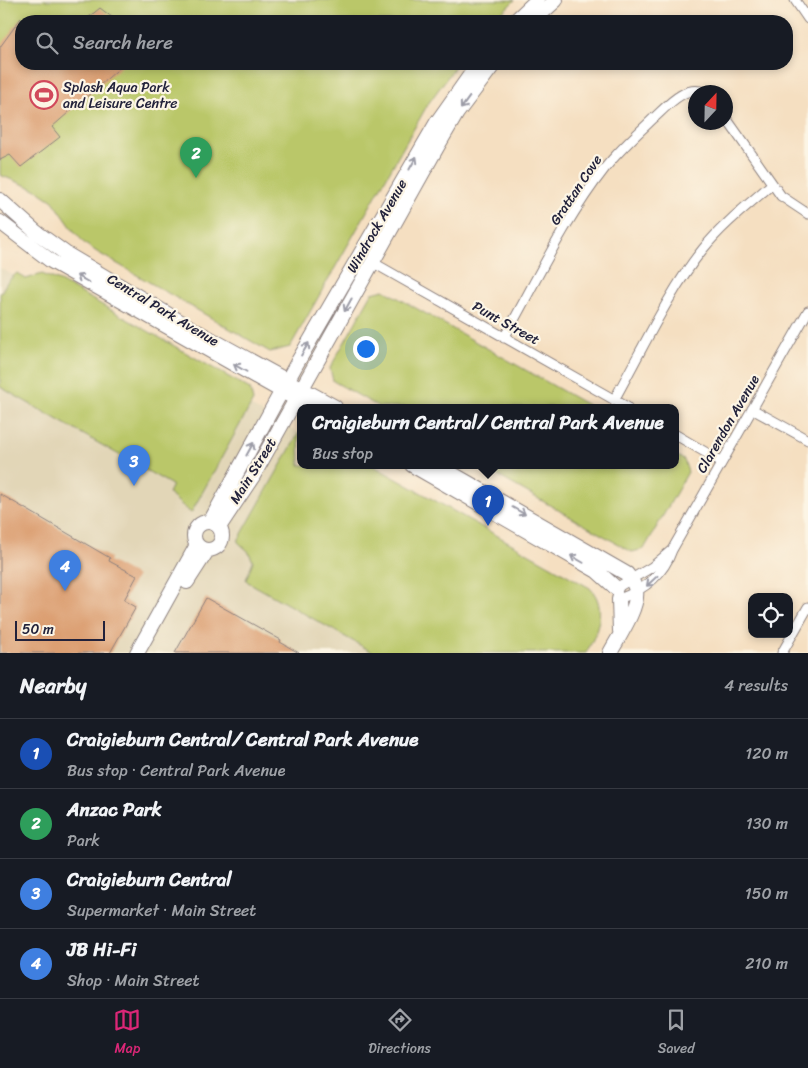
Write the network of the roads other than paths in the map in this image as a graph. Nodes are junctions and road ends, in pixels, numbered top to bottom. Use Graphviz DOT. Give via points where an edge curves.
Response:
graph roads {
  1 [pos="538,0"];
  2 [pos="556,0"];
  3 [pos="795,0"];
  4 [pos="522,15"];
  5 [pos="540,15"];
  6 [pos="808,19"];
  7 [pos="474,70"];
  8 [pos="489,70"];
  9 [pos="688,92"];
  10 [pos="733,128"];
  11 [pos="772,184"];
  12 [pos="0,200"];
  13 [pos="808,214"];
  14 [pos="0,222"];
  15 [pos="366,259"];
  16 [pos="808,311"];
  17 [pos="504,338"];
  18 [pos="285,386"];
  19 [pos="299,394"];
  20 [pos="614,400"];
  21 [pos="307,404"];
  22 [pos="327,404"];
  23 [pos="621,404"];
  24 [pos="752,409"];
  25 [pos="679,437"];
  26 [pos="808,440"];
  27 [pos="722,462"];
  28 [pos="419,469"];
  29 [pos="444,469"];
  30 [pos="215,525"];
  31 [pos="202,548"];
  32 [pos="672,550"];
  33 [pos="631,579"];
  34 [pos="637,592"];
  35 [pos="617,593"];
  36 [pos="808,607"];
  37 [pos="620,632"];
  38 [pos="137,653"];
  39 [pos="147,653"];
  40 [pos="610,653"];
  41 [pos="782,653"];
  1 -- 4 [label="street"];
  2 -- 5 [label="street"];
  3 -- 6 [label="street"];
  15 -- 7 [label="street, Windrock Avenue, one-way" via="437,122"];
  8 -- 15 [label="street, Windrock Avenue, one-way" via="457,113"];
  9 -- 17 [label="street, Grattan Cove" via="666,107 604,169 580,204"];
  10 -- 11 [label="street"];
  11 -- 13 [label="street" via="781,196"];
  11 -- 20 [label="street" via="720,229 702,250"];
  12 -- 18 [label="street, Central Park Avenue" via="65,253"];
  18 -- 14 [label="street, Central Park Avenue, one-way" via="51,261"];
  15 -- 17 [label="street, Punt Street"];
  18 -- 15 [label="street, Windrock Avenue, one-way"];
  15 -- 19 [label="street, Windrock Avenue, one-way"];
  16 -- 24 [label="street, Clarendon Avenue"];
  17 -- 20 [label="street, Punt Street"];
  18 -- 19 [label="street, Central Park Avenue"];
  30 -- 18 [label="street, Main Street, one-way"];
  19 -- 21 [label="street, Central Park Avenue"];
  19 -- 22 [label="street, Central Park Avenue"];
  19 -- 30 [label="street, Main Street" via="253,476"];
  20 -- 23 [label="street, Punt Street"];
  24 -- 26 [label="street"];
  24 -- 27 [label="street, Clarendon Avenue"];
  25 -- 27 [label="street"];
  27 -- 32 [label="street, Clarendon Avenue"];
  35 -- 28 [label="street, one-way" via="597,570"];
  29 -- 33 [label="street, one-way" via="618,567"];
  30 -- 31 [label="street" via="222,534 222,542 214,550"];
  30 -- 31 [label="street" via="199,525 195,531 194,539"];
  31 -- 38 [label="street"];
  31 -- 39 [label="street"];
  32 -- 33 [label="street, Clarendon Avenue"];
  32 -- 34 [label="street, Clarendon Avenue, one-way" via="662,570 650,584"];
  33 -- 34 [label="street"];
  33 -- 35 [label="street, Clarendon Avenue"];
  34 -- 35 [label="street, Clarendon Avenue"];
  34 -- 37 [label="street" via="634,606"];
  35 -- 37 [label="street"];
  36 -- 41 [label="street"];
  37 -- 40 [label="street"];
}
